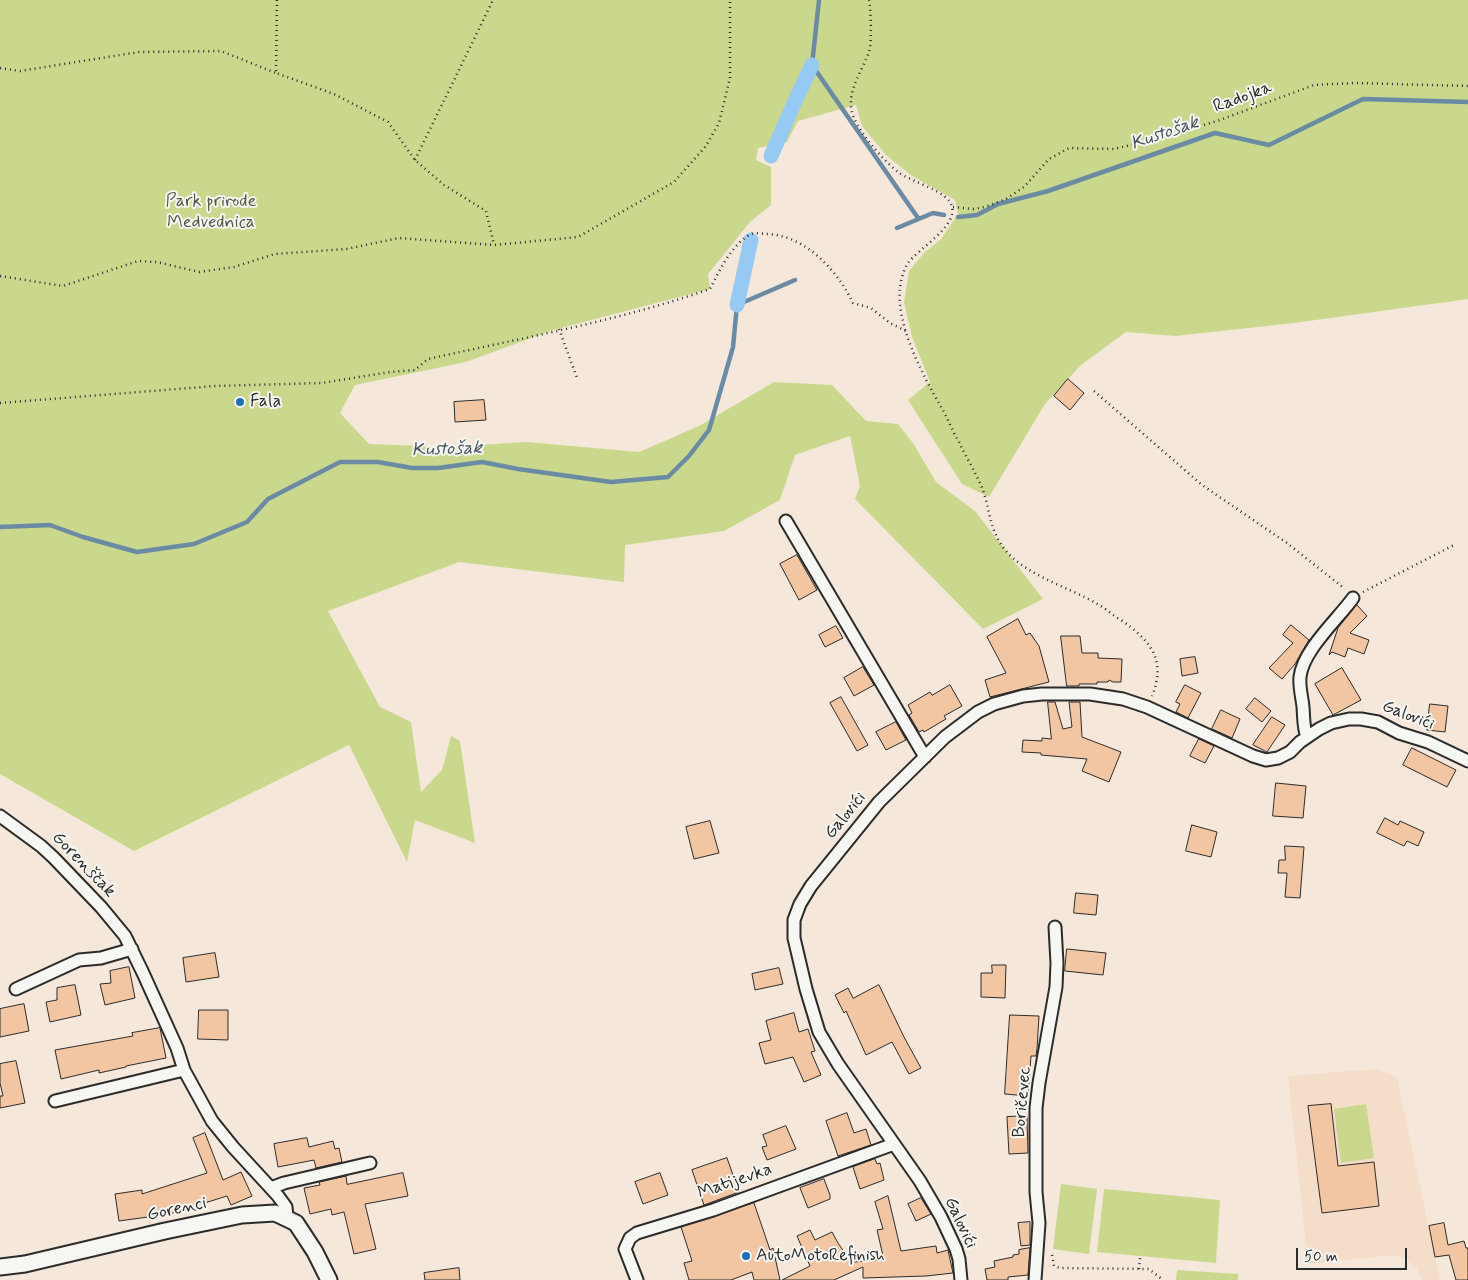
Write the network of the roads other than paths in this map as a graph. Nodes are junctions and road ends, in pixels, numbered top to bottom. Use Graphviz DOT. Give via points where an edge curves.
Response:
graph roads {
  1 [pos="786,521"];
  2 [pos="1354,598"];
  3 [pos="1307,737"];
  4 [pos="925,757"];
  5 [pos="1468,761"];
  6 [pos="0,816"];
  7 [pos="1055,927"];
  8 [pos="132,949"];
  9 [pos="16,989"];
  10 [pos="184,1070"];
  11 [pos="55,1101"];
  12 [pos="894,1144"];
  13 [pos="370,1163"];
  14 [pos="272,1188"];
  15 [pos="287,1217"];
  16 [pos="0,1267"];
  17 [pos="329,1280"];
  18 [pos="637,1280"];
  19 [pos="961,1280"];
  20 [pos="1035,1280"];
  1 -- 4 [label="street"];
  2 -- 3 [label="street" via="1327,629 1302,670 1300,686"];
  3 -- 4 [label="street, Galovići" via="1284,756 1266,760 1130,701 1090,694 1042,694 994,704 978,712"];
  3 -- 5 [label="street, Galovići" via="1339,721 1370,720"];
  4 -- 12 [label="street, Galovići" via="879,802 811,886 796,912 793,928 819,1032"];
  6 -- 8 [label="street, Gorenščak" via="54,858 101,907"];
  7 -- 20 [label="street, Boričevec" via="1056,987 1036,1108 1039,1223"];
  8 -- 9 [label="street" via="101,958 79,960"];
  8 -- 10 [label="street, Gorenščak"];
  10 -- 11 [label="street"];
  10 -- 14 [label="street, Gorenščak" via="218,1129"];
  12 -- 18 [label="street, Matijevka" via="637,1234 630,1238 625,1249"];
  12 -- 19 [label="street, Galovići" via="926,1191 952,1238"];
  13 -- 14 [label="street"];
  14 -- 15 [label="street, Gorenščak" via="286,1207"];
  15 -- 16 [label="street, Gorenci" via="275,1213 242,1215"];
  15 -- 17 [label="street" via="304,1234"];
}
